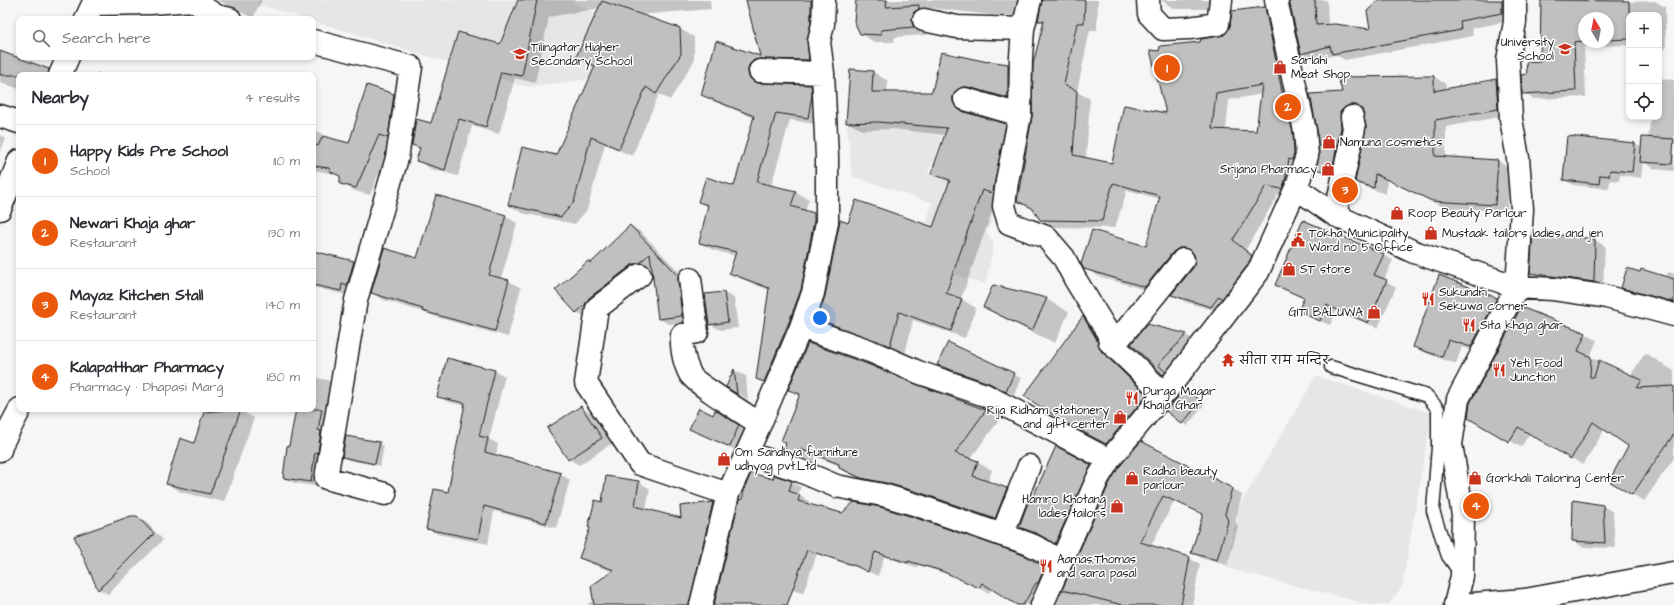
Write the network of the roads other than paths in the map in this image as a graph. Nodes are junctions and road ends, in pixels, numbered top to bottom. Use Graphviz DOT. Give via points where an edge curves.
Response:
graph roads {
  1 [pos="824,0"];
  2 [pos="1030,0"];
  3 [pos="1148,0"];
  4 [pos="1221,0"];
  5 [pos="1276,0"];
  6 [pos="1515,0"];
  7 [pos="193,1"];
  8 [pos="87,16"];
  9 [pos="217,16"];
  10 [pos="924,20"];
  11 [pos="1023,29"];
  12 [pos="316,42"];
  13 [pos="67,60"];
  14 [pos="760,71"];
  15 [pos="61,72"];
  16 [pos="823,73"];
  17 [pos="965,99"];
  18 [pos="1020,114"];
  19 [pos="0,116"];
  20 [pos="1352,117"];
  21 [pos="16,121"];
  22 [pos="16,168"];
  23 [pos="1296,188"];
  24 [pos="0,208"];
  25 [pos="1335,215"];
  26 [pos="1183,260"];
  27 [pos="640,275"];
  28 [pos="690,279"];
  29 [pos="1517,286"];
  30 [pos="1674,315"];
  31 [pos="801,327"];
  32 [pos="1114,346"];
  33 [pos="1331,367"];
  34 [pos="1164,394"];
  35 [pos="18,412"];
  36 [pos="760,424"];
  37 [pos="0,450"];
  38 [pos="747,453"];
  39 [pos="1109,460"];
  40 [pos="1029,466"];
  41 [pos="385,494"];
  42 [pos="728,494"];
  43 [pos="1002,535"];
  44 [pos="1060,563"];
  45 [pos="1674,574"];
  46 [pos="1462,576"];
  47 [pos="701,605"];
  48 [pos="1042,605"];
  49 [pos="1455,605"];
  50 [pos="1461,605"];
  1 -- 16 [label="street" via="819,42"];
  2 -- 11 [label="street"];
  3 -- 4 [label="street" via="1149,14 1163,29 1218,24"];
  5 -- 23 [label="street" via="1305,131 1307,156"];
  6 -- 29 [label="street" via="1515,22 1508,60 1511,119 1518,158 1522,209"];
  7 -- 8 [label="street" via="93,4"];
  7 -- 9 [label="street"];
  10 -- 11 [label="street" via="957,27"];
  11 -- 18 [label="street"];
  12 -- 41 [label="street" via="411,67 397,158 356,300 326,478"];
  13 -- 15 [label="street"];
  14 -- 16 [label="street"];
  16 -- 31 [label="street" via="827,222 813,292"];
  17 -- 18 [label="street"];
  18 -- 32 [label="street" via="1004,206 1009,223 1046,236 1064,258"];
  19 -- 21 [label="street"];
  20 -- 25 [label="street" via="1354,128"];
  22 -- 24 [label="street"];
  23 -- 25 [label="street"];
  23 -- 34 [label="street" via="1258,272"];
  25 -- 29 [label="street" via="1414,252"];
  26 -- 32 [label="street"];
  27 -- 42 [label="street" via="597,308 586,383 640,464"];
  28 -- 36 [label="street" via="697,332 682,335 682,339 690,376"];
  29 -- 30 [label="street" via="1603,296"];
  29 -- 46 [label="street" via="1458,399 1451,444 1463,515"];
  31 -- 36 [label="street"];
  31 -- 39 [label="street" via="985,395"];
  32 -- 34 [label="street"];
  33 -- 46 [label="lane" via="1427,396 1438,409 1433,511 1448,556"];
  34 -- 39 [label="street"];
  35 -- 37 [label="street"];
  36 -- 38 [label="street"];
  38 -- 42 [label="street"];
  38 -- 43 [label="street" via="836,486 917,505"];
  39 -- 44 [label="street" via="1098,478"];
  40 -- 43 [label="street"];
  42 -- 47 [label="street"];
  43 -- 44 [label="street" via="1036,546"];
  44 -- 48 [label="street"];
  45 -- 50 [label="street" via="1525,600"];
  46 -- 49 [label="street"];
}
